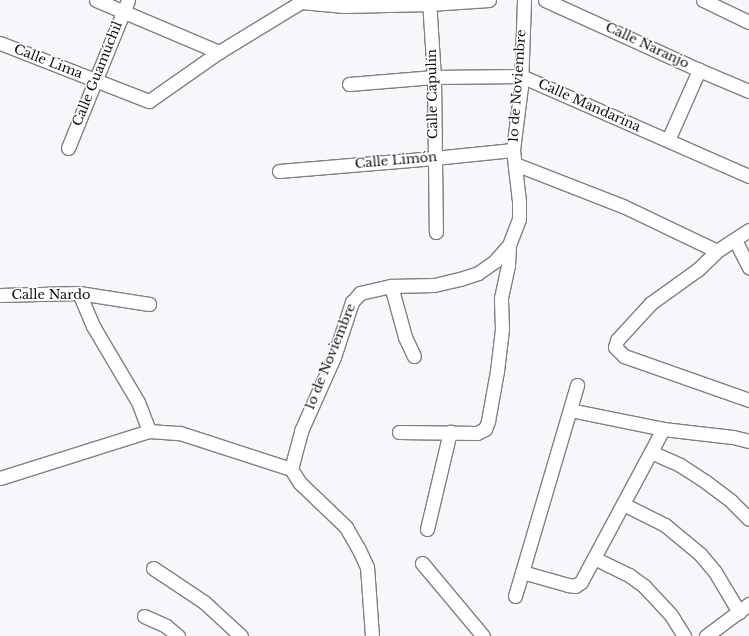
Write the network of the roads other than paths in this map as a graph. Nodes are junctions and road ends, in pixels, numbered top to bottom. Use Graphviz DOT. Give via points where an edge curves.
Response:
graph roads {
  1 [pos="96,0"];
  2 [pos="489,0"];
  3 [pos="524,0"];
  4 [pos="545,0"];
  5 [pos="703,0"];
  6 [pos="302,1"];
  7 [pos="429,2"];
  8 [pos="125,6"];
  9 [pos="749,22"];
  10 [pos="1,46"];
  11 [pos="219,52"];
  12 [pos="699,70"];
  13 [pos="521,76"];
  14 [pos="434,77"];
  15 [pos="95,80"];
  16 [pos="350,84"];
  17 [pos="749,91"];
  18 [pos="668,140"];
  19 [pos="68,148"];
  20 [pos="513,150"];
  21 [pos="434,158"];
  22 [pos="515,164"];
  23 [pos="279,170"];
  24 [pos="749,176"];
  25 [pos="749,230"];
  26 [pos="436,232"];
  27 [pos="735,240"];
  28 [pos="510,245"];
  29 [pos="717,251"];
  30 [pos="749,268"];
  31 [pos="391,286"];
  32 [pos="79,293"];
  33 [pos="0,295"];
  34 [pos="149,304"];
  35 [pos="414,356"];
  36 [pos="577,385"];
  37 [pos="749,400"];
  38 [pos="570,410"];
  39 [pos="663,429"];
  40 [pos="149,431"];
  41 [pos="399,432"];
  42 [pos="450,432"];
  43 [pos="749,441"];
  44 [pos="651,452"];
  45 [pos="291,469"];
  46 [pos="0,478"];
  47 [pos="623,504"];
  48 [pos="749,519"];
  49 [pos="427,529"];
  50 [pos="594,558"];
  51 [pos="422,563"];
  52 [pos="153,568"];
  53 [pos="522,572"];
  54 [pos="515,596"];
  55 [pos="744,608"];
  56 [pos="144,616"];
  57 [pos="178,636"];
  58 [pos="241,636"];
  59 [pos="372,636"];
  60 [pos="483,636"];
  61 [pos="684,636"];
  62 [pos="706,636"];
  1 -- 8 [label="street"];
  2 -- 7 [label="street"];
  3 -- 13 [label="street, 1o de Noviembre"];
  4 -- 12 [label="street, Calle Naranjo"];
  5 -- 9 [label="street"];
  6 -- 7 [label="street" via="344,6"];
  6 -- 11 [label="street"];
  7 -- 14 [label="street, Calle Capulín"];
  8 -- 11 [label="street"];
  8 -- 15 [label="street, Calle Guamúchil"];
  10 -- 15 [label="street, Calle Lima"];
  11 -- 15 [label="street, Calle Lima" via="149,101"];
  12 -- 17 [label="street, Calle Naranjo"];
  12 -- 18 [label="street"];
  13 -- 14 [label="street, Calle Mandarina"];
  13 -- 18 [label="street, Calle Mandarina"];
  13 -- 20 [label="street, 1o de Noviembre"];
  14 -- 16 [label="street, Calle Mandarina"];
  14 -- 21 [label="street, Calle Capulín"];
  15 -- 19 [label="street, Calle Guamúchil"];
  18 -- 24 [label="street, Calle Mandarina"];
  20 -- 21 [label="street, Calle Limón"];
  20 -- 22 [label="street, 1o de Noviembre"];
  21 -- 23 [label="street, Calle Limón"];
  21 -- 26 [label="street, Calle Capulín"];
  22 -- 28 [label="street, 1o de Noviembre" via="519,219"];
  22 -- 29 [label="street" via="623,206"];
  25 -- 27 [label="street"];
  27 -- 29 [label="street"];
  27 -- 30 [label="street"];
  28 -- 31 [label="street, 1o de Noviembre" via="495,261 478,272 460,279 434,285"];
  28 -- 42 [label="street" via="501,298 502,329 498,371 488,421 485,430 477,433"];
  29 -- 37 [label="street" via="697,270 651,303 617,340 615,347 624,356"];
  31 -- 35 [label="street" via="405,337"];
  31 -- 45 [label="street, 1o de Noviembre" via="360,293 352,302 334,357 301,431"];
  32 -- 33 [label="street, Calle Nardo"];
  32 -- 34 [label="street, Calle Nardo"];
  32 -- 40 [label="street" via="93,326 138,402"];
  36 -- 38 [label="street"];
  38 -- 39 [label="street"];
  38 -- 53 [label="street"];
  39 -- 43 [label="street" via="733,436"];
  39 -- 44 [label="street"];
  40 -- 45 [label="street" via="180,433"];
  40 -- 46 [label="street"];
  41 -- 42 [label="street"];
  42 -- 49 [label="street"];
  44 -- 47 [label="street"];
  44 -- 48 [label="street" via="680,465 706,482"];
  45 -- 59 [label="street" via="300,483 346,527 358,548 367,567"];
  47 -- 50 [label="street"];
  47 -- 55 [label="street" via="665,525 700,554"];
  50 -- 53 [label="street" via="581,582 576,586"];
  50 -- 61 [label="street" via="644,586 671,615"];
  51 -- 60 [label="street"];
  52 -- 58 [label="street" via="204,602"];
  53 -- 54 [label="street"];
  55 -- 62 [label="street"];
  56 -- 57 [label="street" via="166,626"];
}
